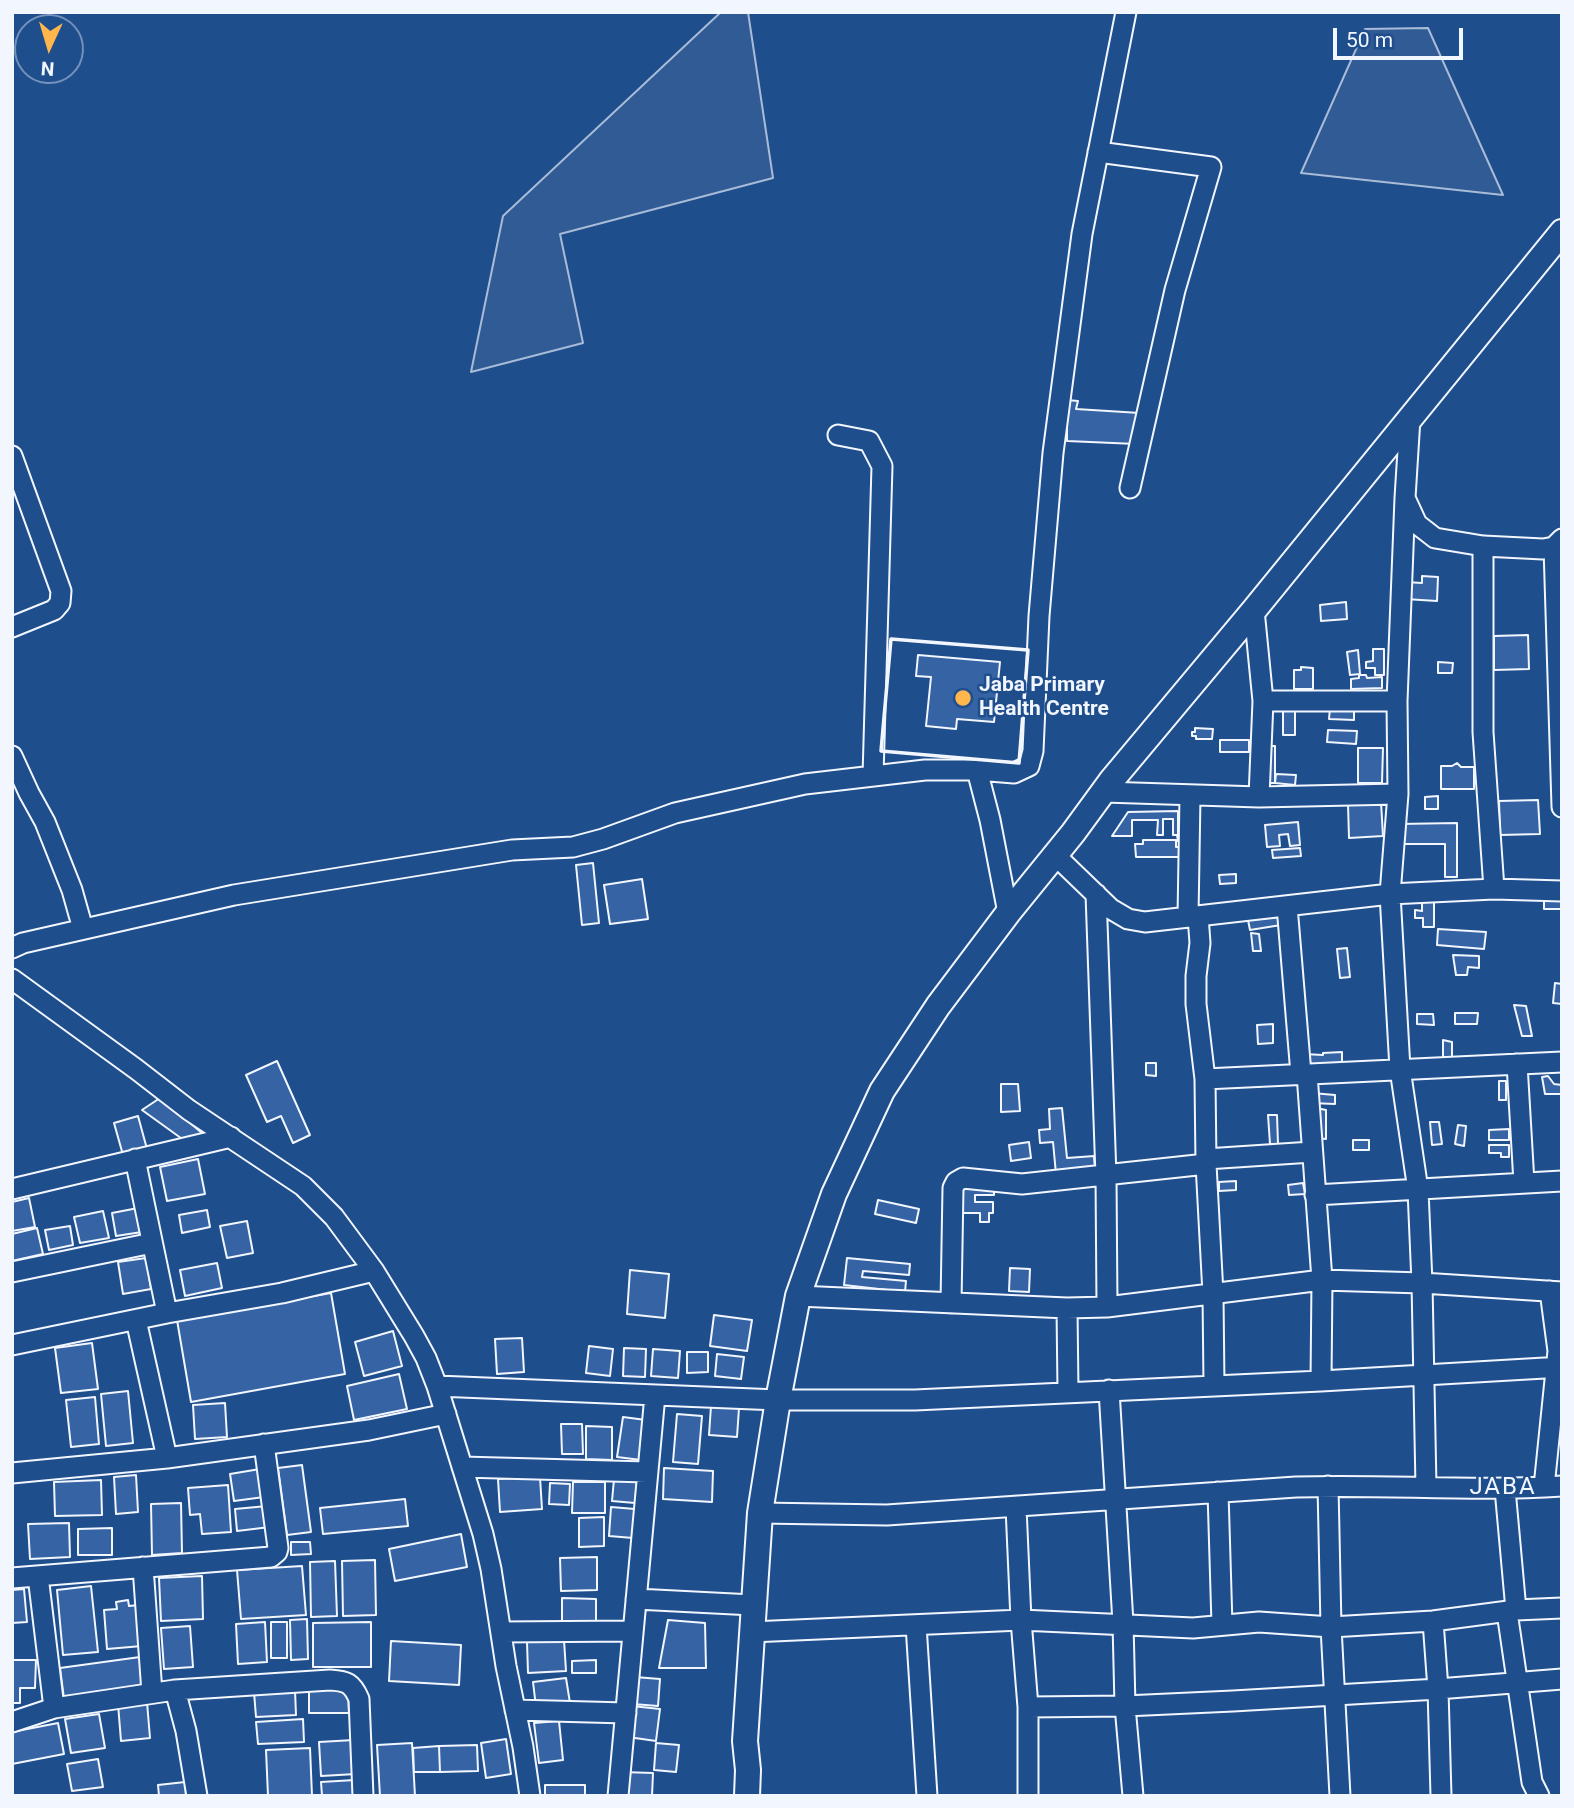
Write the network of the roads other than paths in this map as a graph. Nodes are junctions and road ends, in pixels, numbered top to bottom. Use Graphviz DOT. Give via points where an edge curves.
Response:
graph roads {
  1 [pos="1126,12"];
  2 [pos="1098,152"];
  3 [pos="1562,232"];
  4 [pos="1410,418"];
  5 [pos="838,435"];
  6 [pos="12,456"];
  7 [pos="1130,488"];
  8 [pos="1405,498"];
  9 [pos="1558,543"];
  10 [pos="1483,546"];
  11 [pos="1254,610"];
  12 [pos="12,627"];
  13 [pos="1263,701"];
  14 [pos="1397,701"];
  15 [pos="12,756"];
  16 [pos="977,770"];
  17 [pos="873,776"];
  18 [pos="1104,792"];
  19 [pos="1398,794"];
  20 [pos="1190,796"];
  21 [pos="1259,797"];
  22 [pos="1562,807"];
  23 [pos="1055,855"];
  24 [pos="1494,889"];
  25 [pos="1562,891"];
  26 [pos="1096,894"];
  27 [pos="1390,894"];
  28 [pos="1287,906"];
  29 [pos="1008,913"];
  30 [pos="1193,916"];
  31 [pos="83,929"];
  32 [pos="12,948"];
  33 [pos="12,979"];
  34 [pos="1562,1062"];
  35 [pos="1517,1064"];
  36 [pos="1400,1069"];
  37 [pos="1304,1074"];
  38 [pos="1205,1079"];
  39 [pos="231,1137"];
  40 [pos="1312,1152"];
  41 [pos="135,1159"];
  42 [pos="1206,1162"];
  43 [pos="1106,1175"];
  44 [pos="1562,1181"];
  45 [pos="1524,1183"];
  46 [pos="12,1189"];
  47 [pos="1418,1190"];
  48 [pos="1315,1195"];
  49 [pos="152,1243"];
  50 [pos="374,1271"];
  51 [pos="12,1272"];
  52 [pos="1322,1280"];
  53 [pos="1422,1283"];
  54 [pos="1556,1292"];
  55 [pos="1213,1294"];
  56 [pos="798,1296"];
  57 [pos="951,1303"];
  58 [pos="1107,1307"];
  59 [pos="1067,1308"];
  60 [pos="167,1313"];
  61 [pos="136,1320"];
  62 [pos="12,1345"];
  63 [pos="1559,1367"];
  64 [pos="1424,1375"];
  65 [pos="1321,1381"];
  66 [pos="437,1386"];
  67 [pos="1214,1386"];
  68 [pos="1109,1390"];
  69 [pos="1068,1392"];
  70 [pos="655,1395"];
  71 [pos="778,1399"];
  72 [pos="446,1414"];
  73 [pos="264,1444"];
  74 [pos="167,1458"];
  75 [pos="462,1467"];
  76 [pos="648,1472"];
  77 [pos="12,1473"];
  78 [pos="1328,1486"];
  79 [pos="1426,1487"];
  80 [pos="1553,1487"];
  81 [pos="1505,1489"];
  82 [pos="1219,1492"];
  83 [pos="1115,1500"];
  84 [pos="1016,1507"];
  85 [pos="760,1513"];
  86 [pos="143,1567"];
  87 [pos="38,1576"];
  88 [pos="12,1578"];
  89 [pos="636,1599"];
  90 [pos="753,1605"];
  91 [pos="1562,1608"];
  92 [pos="1511,1611"];
  93 [pos="1021,1620"];
  94 [pos="1433,1621"];
  95 [pos="1123,1623"];
  96 [pos="916,1625"];
  97 [pos="1222,1625"];
  98 [pos="1331,1627"];
  99 [pos="633,1631"];
  100 [pos="751,1632"];
  101 [pos="501,1633"];
  102 [pos="1562,1679"];
  103 [pos="1518,1682"];
  104 [pos="1438,1689"];
  105 [pos="176,1690"];
  106 [pos="152,1693"];
  107 [pos="1335,1694"];
  108 [pos="1125,1706"];
  109 [pos="1028,1707"];
  110 [pos="54,1708"];
  111 [pos="515,1710"];
  112 [pos="626,1713"];
  113 [pos="12,1722"];
  114 [pos="744,1741"];
  115 [pos="197,1796"];
  116 [pos="363,1796"];
  117 [pos="530,1796"];
  118 [pos="618,1796"];
  119 [pos="734,1796"];
  120 [pos="747,1796"];
  121 [pos="927,1796"];
  122 [pos="1028,1796"];
  123 [pos="1133,1796"];
  124 [pos="1340,1796"];
  125 [pos="1441,1796"];
  126 [pos="1539,1796"];
  1 -- 2 [label="street"];
  2 -- 7 [label="street" via="1211,167 1175,290"];
  2 -- 16 [label="street" via="1082,234 1053,453 1033,751 1029,766 1014,773"];
  3 -- 4 [label="main road"];
  4 -- 8 [label="street"];
  4 -- 11 [label="main road"];
  5 -- 17 [label="street" via="869,441 882,466"];
  6 -- 12 [label="street" via="61,591 54,610"];
  8 -- 10 [label="street" via="1417,524 1435,538"];
  8 -- 14 [label="street"];
  9 -- 10 [label="street" via="1543,549"];
  9 -- 22 [label="street"];
  10 -- 24 [label="street" via="1483,732"];
  11 -- 13 [label="street"];
  11 -- 18 [label="main road"];
  13 -- 14 [label="street"];
  13 -- 21 [label="street"];
  14 -- 19 [label="street"];
  15 -- 31 [label="street" via="45,822"];
  16 -- 17 [label="street"];
  16 -- 29 [label="street"];
  17 -- 31 [label="street" via="805,785 675,813 573,847 512,850 247,893"];
  18 -- 20 [label="street"];
  18 -- 23 [label="main road"];
  19 -- 21 [label="street"];
  19 -- 27 [label="street"];
  20 -- 21 [label="street"];
  20 -- 30 [label="street"];
  23 -- 26 [label="street"];
  23 -- 29 [label="main road"];
  24 -- 25 [label="street"];
  24 -- 27 [label="street"];
  26 -- 30 [label="street" via="1128,919 1145,922"];
  26 -- 43 [label="street"];
  27 -- 28 [label="street"];
  27 -- 36 [label="street"];
  28 -- 30 [label="street"];
  28 -- 37 [label="street"];
  29 -- 56 [label="main road" via="882,1091 834,1194"];
  30 -- 38 [label="street" via="1200,943 1196,1004"];
  31 -- 32 [label="street"];
  33 -- 39 [label="street"];
  34 -- 35 [label="street"];
  35 -- 36 [label="street"];
  35 -- 45 [label="street"];
  36 -- 37 [label="street"];
  36 -- 47 [label="street"];
  37 -- 38 [label="street"];
  37 -- 40 [label="street"];
  38 -- 42 [label="street"];
  39 -- 41 [label="street"];
  39 -- 50 [label="street" via="303,1186 334,1217"];
  40 -- 42 [label="street"];
  40 -- 48 [label="street"];
  41 -- 46 [label="street"];
  41 -- 49 [label="street"];
  42 -- 43 [label="street"];
  42 -- 55 [label="street"];
  43 -- 57 [label="street" via="1022,1184 963,1178 956,1182"];
  43 -- 58 [label="street"];
  44 -- 45 [label="street"];
  45 -- 47 [label="street"];
  47 -- 48 [label="street"];
  47 -- 53 [label="street"];
  48 -- 52 [label="street"];
  49 -- 51 [label="street"];
  49 -- 60 [label="street"];
  50 -- 60 [label="street"];
  50 -- 66 [label="street" via="414,1336"];
  52 -- 53 [label="street"];
  52 -- 55 [label="street"];
  52 -- 65 [label="street"];
  53 -- 54 [label="street"];
  53 -- 64 [label="street"];
  54 -- 63 [label="street"];
  55 -- 58 [label="street"];
  55 -- 67 [label="street"];
  56 -- 57 [label="street"];
  56 -- 71 [label="main road"];
  57 -- 59 [label="street"];
  58 -- 59 [label="street"];
  59 -- 69 [label="street"];
  60 -- 61 [label="street"];
  61 -- 62 [label="street"];
  61 -- 74 [label="street"];
  63 -- 64 [label="street"];
  63 -- 80 [label="street"];
  64 -- 65 [label="street"];
  64 -- 79 [label="street"];
  65 -- 67 [label="street"];
  66 -- 70 [label="street"];
  66 -- 72 [label="street"];
  67 -- 68 [label="street"];
  68 -- 69 [label="street"];
  68 -- 83 [label="street"];
  69 -- 71 [label="street" via="915,1400"];
  70 -- 71 [label="street"];
  70 -- 76 [label="street"];
  71 -- 85 [label="main road"];
  72 -- 73 [label="street"];
  72 -- 75 [label="street"];
  73 -- 74 [label="street"];
  73 -- 86 [label="street" via="277,1552 271,1557"];
  74 -- 77 [label="street"];
  75 -- 76 [label="street"];
  75 -- 101 [label="street" via="483,1534"];
  76 -- 89 [label="street"];
  78 -- 79 [label="street"];
  78 -- 82 [label="street"];
  78 -- 98 [label="street"];
  79 -- 81 [label="street"];
  80 -- 81 [label="street"];
  81 -- 92 [label="street"];
  82 -- 83 [label="street"];
  82 -- 97 [label="street"];
  83 -- 84 [label="street"];
  83 -- 95 [label="street"];
  84 -- 85 [label="street" via="887,1515"];
  84 -- 93 [label="street"];
  85 -- 90 [label="main road"];
  86 -- 87 [label="street"];
  86 -- 106 [label="street"];
  87 -- 88 [label="street"];
  87 -- 110 [label="street"];
  89 -- 90 [label="street"];
  89 -- 99 [label="street"];
  90 -- 100 [label="main road"];
  91 -- 92 [label="street"];
  92 -- 94 [label="street"];
  92 -- 103 [label="street"];
  93 -- 95 [label="street"];
  93 -- 96 [label="street"];
  93 -- 109 [label="street"];
  94 -- 98 [label="street"];
  94 -- 104 [label="street"];
  95 -- 97 [label="street" via="1193,1628"];
  95 -- 108 [label="street"];
  96 -- 100 [label="street"];
  96 -- 121 [label="street"];
  97 -- 98 [label="street" via="1259,1622"];
  98 -- 107 [label="street"];
  99 -- 101 [label="street"];
  99 -- 112 [label="street"];
  100 -- 114 [label="main road"];
  101 -- 111 [label="street"];
  102 -- 103 [label="street"];
  103 -- 104 [label="street"];
  103 -- 126 [label="street" via="1532,1782"];
  104 -- 107 [label="street"];
  104 -- 125 [label="street"];
  105 -- 106 [label="street"];
  105 -- 115 [label="street"];
  105 -- 116 [label="street" via="330,1679 354,1686 359,1699"];
  106 -- 110 [label="street"];
  107 -- 108 [label="street"];
  107 -- 124 [label="street"];
  108 -- 109 [label="street"];
  108 -- 123 [label="street"];
  109 -- 122 [label="street"];
  110 -- 113 [label="street"];
  111 -- 112 [label="street"];
  111 -- 117 [label="street"];
  112 -- 118 [label="street"];
  114 -- 119 [label="main road"];
  114 -- 120 [label="main road"];
}
